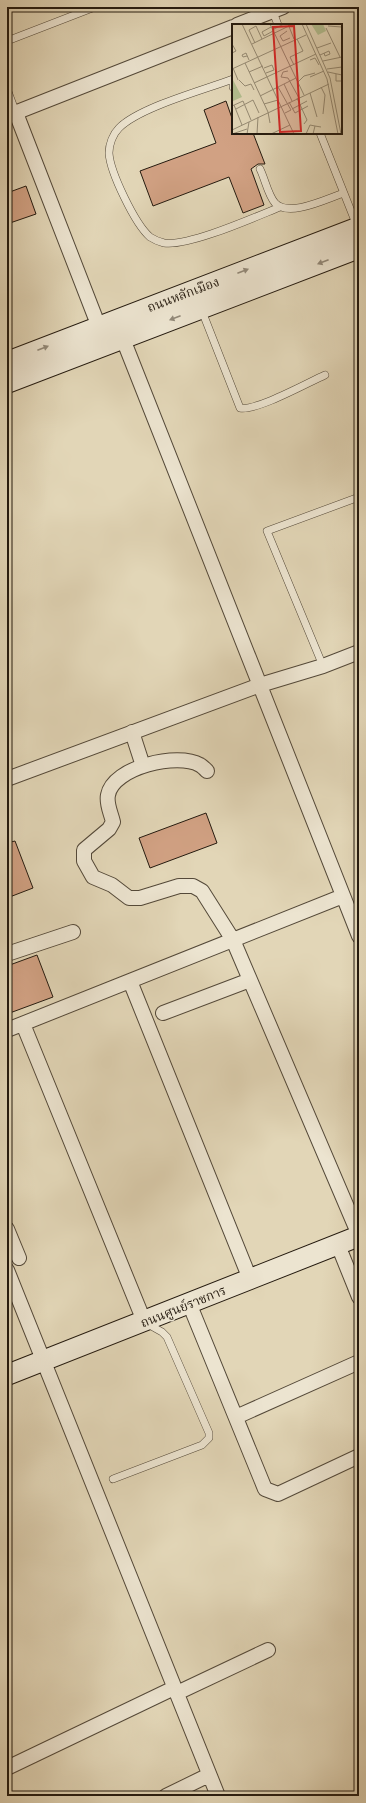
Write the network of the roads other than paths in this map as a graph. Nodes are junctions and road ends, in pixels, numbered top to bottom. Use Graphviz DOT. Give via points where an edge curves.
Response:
graph roads {
  1 [pos="95,7"];
  2 [pos="275,8"];
  3 [pos="239,24"];
  4 [pos="278,24"];
  5 [pos="232,27"];
  6 [pos="7,41"];
  7 [pos="232,79"];
  8 [pos="7,89"];
  9 [pos="12,115"];
  10 [pos="320,134"];
  11 [pos="260,169"];
  12 [pos="344,193"];
  13 [pos="280,207"];
  14 [pos="358,227"];
  15 [pos="359,248"];
  16 [pos="201,308"];
  17 [pos="99,327"];
  18 [pos="122,339"];
  19 [pos="7,362"];
  20 [pos="325,375"];
  21 [pos="7,383"];
  22 [pos="359,498"];
  23 [pos="359,652"];
  24 [pos="323,666"];
  25 [pos="260,685"];
  26 [pos="132,732"];
  27 [pos="143,766"];
  28 [pos="207,771"];
  29 [pos="7,779"];
  30 [pos="343,896"];
  31 [pos="73,932"];
  32 [pos="359,936"];
  33 [pos="233,940"];
  34 [pos="7,954"];
  35 [pos="250,980"];
  36 [pos="130,981"];
  37 [pos="163,1013"];
  38 [pos="23,1024"];
  39 [pos="7,1030"];
  40 [pos="7,1229"];
  41 [pos="359,1236"];
  42 [pos="338,1244"];
  43 [pos="19,1258"];
  44 [pos="7,1270"];
  45 [pos="250,1279"];
  46 [pos="359,1297"];
  47 [pos="189,1303"];
  48 [pos="144,1321"];
  49 [pos="43,1361"];
  50 [pos="359,1362"];
  51 [pos="7,1375"];
  52 [pos="236,1417"];
  53 [pos="359,1456"];
  54 [pos="113,1479"];
  55 [pos="268,1650"];
  56 [pos="176,1690"];
  57 [pos="7,1768"];
  58 [pos="209,1774"];
  59 [pos="166,1796"];
  60 [pos="218,1796"];
  1 -- 6 [label="lane"];
  2 -- 3 [label="street"];
  2 -- 4 [label="lane"];
  5 -- 9 [label="street"];
  7 -- 13 [label="lane" via="155,107 128,120 118,129 110,142 112,165 134,217 150,237 164,242 186,241"];
  8 -- 9 [label="lane"];
  9 -- 17 [label="street"];
  10 -- 12 [label="lane"];
  11 -- 13 [label="lane" via="274,202"];
  12 -- 13 [label="lane" via="298,208"];
  12 -- 14 [label="lane"];
  17 -- 14 [label="street, ถนนหลักเมือง, one-way"];
  15 -- 16 [label="street, ถนนหลักเมือง, one-way"];
  16 -- 18 [label="street, ถนนหลักเมือง, one-way"];
  16 -- 20 [label="lane" via="240,408 247,409 262,404"];
  17 -- 18 [label="street"];
  19 -- 17 [label="street, ถนนหลักเมือง, one-way"];
  18 -- 21 [label="street, ถนนหลักเมือง"];
  18 -- 25 [label="street"];
  22 -- 24 [label="lane" via="267,531"];
  23 -- 24 [label="street"];
  24 -- 25 [label="street"];
  25 -- 26 [label="street"];
  25 -- 30 [label="street"];
  26 -- 27 [label="street"];
  26 -- 29 [label="street"];
  27 -- 28 [label="street" via="180,761 200,764"];
  27 -- 33 [label="street" via="119,778 111,787 107,804 113,822 109,829 84,850 84,861 88,870 93,877 112,885 129,898 140,898 179,886 193,886 202,891"];
  30 -- 32 [label="street"];
  30 -- 33 [label="street"];
  31 -- 34 [label="street"];
  33 -- 35 [label="street"];
  33 -- 36 [label="street"];
  35 -- 37 [label="street"];
  35 -- 41 [label="street"];
  36 -- 38 [label="street"];
  36 -- 45 [label="street"];
  38 -- 39 [label="street"];
  38 -- 48 [label="street"];
  40 -- 43 [label="street"];
  41 -- 42 [label="street, ถนนศูนย์ราชการ"];
  42 -- 45 [label="street, ถนนศูนย์ราชการ"];
  42 -- 46 [label="street"];
  44 -- 49 [label="street"];
  45 -- 47 [label="street, ถนนศูนย์ราชการ"];
  47 -- 48 [label="street, ถนนศูนย์ราชการ"];
  47 -- 52 [label="street"];
  48 -- 49 [label="street, ถนนศูนย์ราชการ"];
  48 -- 54 [label="lane" via="167,1337 209,1438 202,1445"];
  49 -- 51 [label="street, ถนนศูนย์ราชการ"];
  49 -- 56 [label="street"];
  50 -- 52 [label="street"];
  52 -- 53 [label="street" via="265,1489 278,1494"];
  55 -- 56 [label="street"];
  56 -- 57 [label="street"];
  56 -- 58 [label="street"];
  58 -- 59 [label="street"];
  58 -- 60 [label="street"];
}
